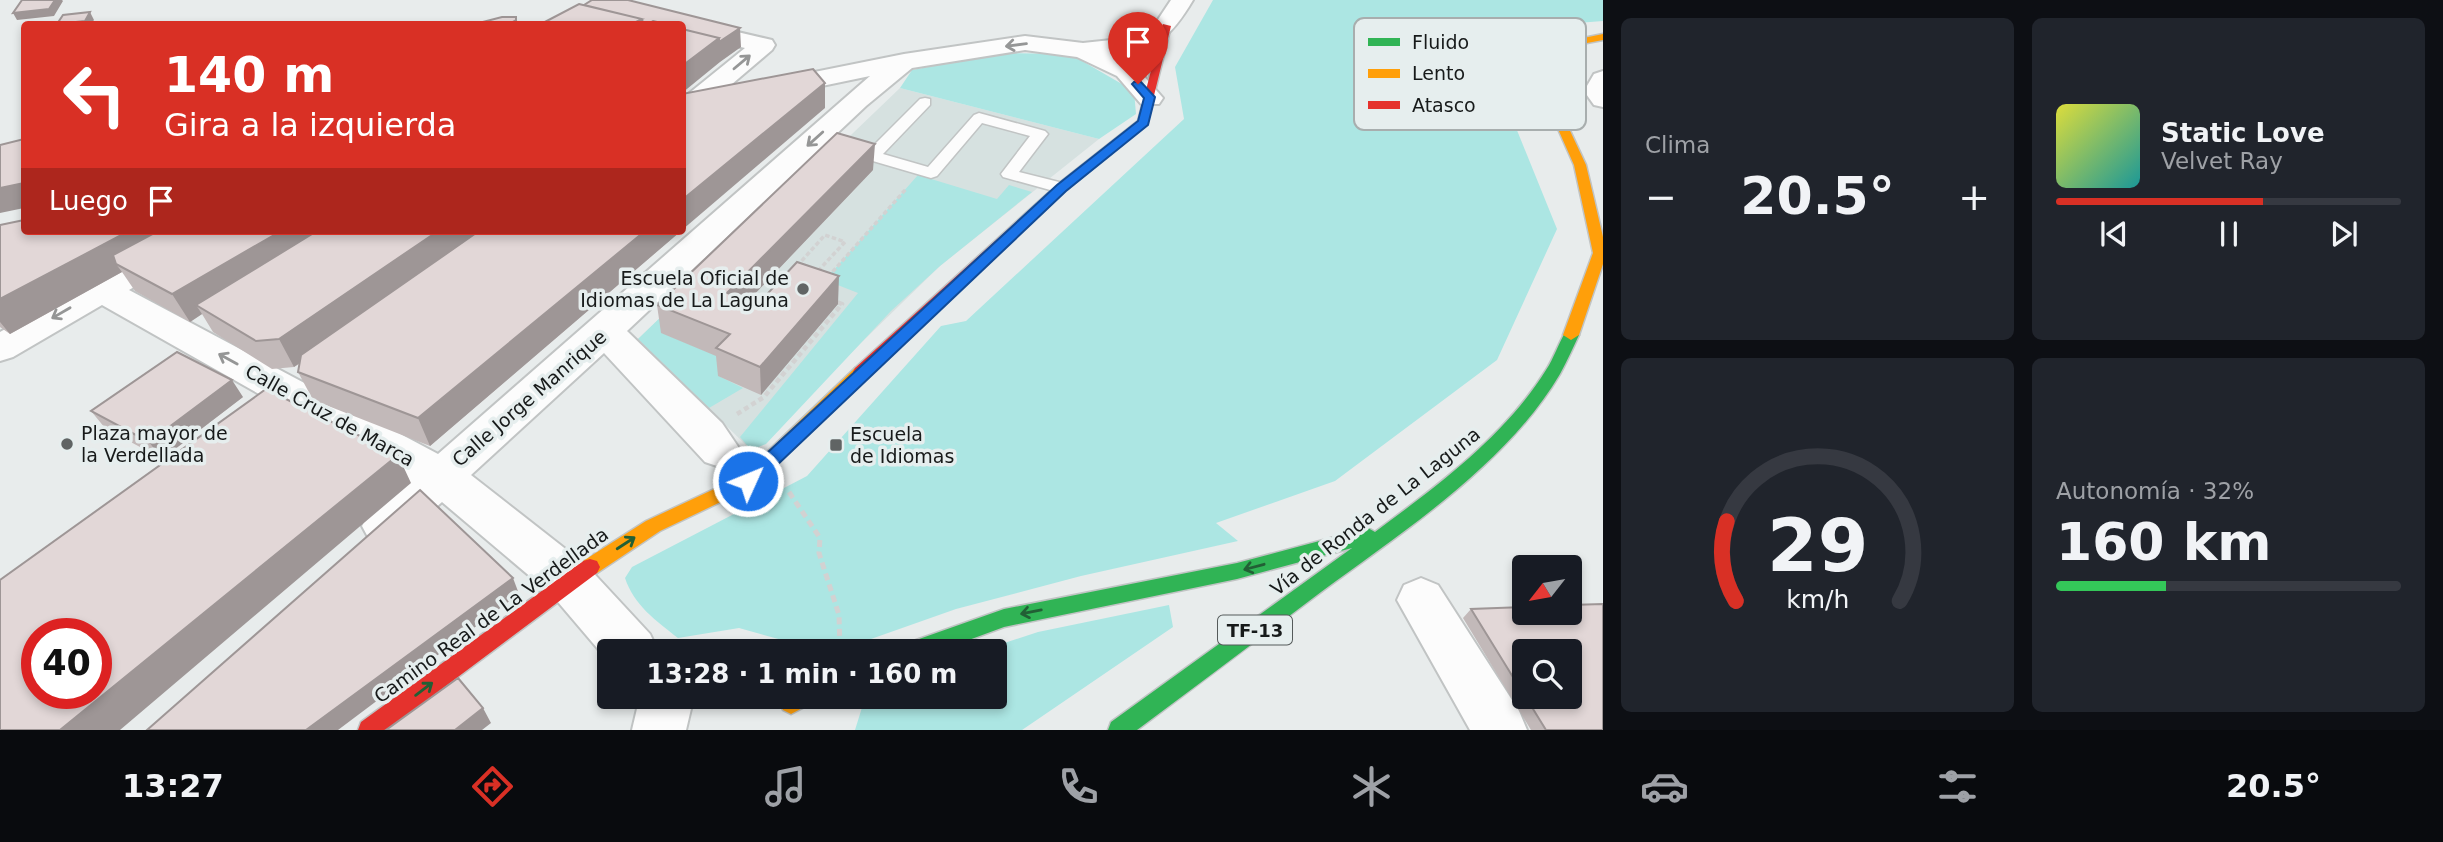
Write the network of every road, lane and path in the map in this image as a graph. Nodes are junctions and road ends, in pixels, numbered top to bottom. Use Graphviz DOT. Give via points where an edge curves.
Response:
graph roads {
  1 [pos="1182,0"];
  2 [pos="713,8"];
  3 [pos="685,21"];
  4 [pos="1166,26"];
  5 [pos="686,27"];
  6 [pos="1083,50"];
  7 [pos="904,62"];
  8 [pos="1603,79"];
  9 [pos="818,80"];
  10 [pos="1150,97"];
  11 [pos="1603,99"];
  12 [pos="857,100"];
  13 [pos="925,102"];
  14 [pos="686,107"];
  15 [pos="686,108"];
  16 [pos="1564,130"];
  17 [pos="909,185"];
  18 [pos="1061,188"];
  19 [pos="199,235"];
  20 [pos="791,273"];
  21 [pos="811,279"];
  22 [pos="823,283"];
  23 [pos="102,290"];
  24 [pos="830,300"];
  25 [pos="605,331"];
  26 [pos="0,348"];
  27 [pos="321,368"];
  28 [pos="288,392"];
  29 [pos="254,417"];
  30 [pos="713,443"];
  31 [pos="441,476"];
  32 [pos="785,487"];
  33 [pos="1391,530"];
  34 [pos="354,552"];
  35 [pos="569,580"];
  36 [pos="1421,600"];
  37 [pos="621,639"];
  38 [pos="840,639"];
  39 [pos="945,639"];
  40 [pos="664,709"];
  41 [pos="369,730"];
  42 [pos="659,730"];
  43 [pos="1119,730"];
  44 [pos="1500,730"];
  1 -- 4 [label="street"];
  2 -- 3 [label="street"];
  4 -- 6 [label="street" via="1136,45"];
  4 -- 10 [label="main road, Camino Real de La Verdellada"];
  14 -- 5 [label="street, one-way" via="763,44"];
  6 -- 7 [label="street, one-way" via="1025,43"];
  6 -- 10 [label="street" via="1126,71"];
  7 -- 9 [label="street"];
  7 -- 12 [label="street, Calle Jorge Manrique"];
  8 -- 11 [label="street" via="1597,91"];
  9 -- 12 [label="street"];
  9 -- 15 [label="street"];
  10 -- 18 [label="main road, Camino Real de La Verdellada" via="1143,122"];
  12 -- 25 [label="street, Calle Jorge Manrique, one-way"];
  13 -- 18 [label="lane" via="872,156 931,173 979,118 1040,134 1009,174"];
  16 -- 33 [label="main road, Vía de Ronda de La Laguna / TF-13" via="1580,165 1600,253 1563,358 1501,440"];
  17 -- 22 [label="path"];
  35 -- 18 [label="main road, Camino Real de La Verdellada, one-way" via="653,526 748,481"];
  19 -- 23 [label="street"];
  20 -- 21 [label="path" via="825,235 845,242"];
  23 -- 26 [label="street, one-way"];
  28 -- 23 [label="street, Calle Cruz de Marca, one-way"];
  24 -- 30 [label="path" via="842,304 764,397"];
  25 -- 30 [label="street"];
  25 -- 31 [label="street, Calle Jorge Manrique"];
  27 -- 28 [label="street"];
  28 -- 29 [label="street"];
  28 -- 31 [label="street, Calle Cruz de Marca"];
  31 -- 34 [label="street, Calle Jorge Manrique"];
  31 -- 35 [label="street, Calle Cruz de Marca"];
  32 -- 38 [label="path" via="820,538 819,553 839,615"];
  33 -- 39 [label="main road, one-way" via="1237,571 1004,618"];
  33 -- 43 [label="main road, Vía de Ronda de La Laguna / TF-13"];
  35 -- 37 [label="street, Calle Cruz de Marca"];
  41 -- 35 [label="main road, Camino Real de La Verdellada, one-way"];
  36 -- 44 [label="street"];
  40 -- 42 [label="street"];
}
